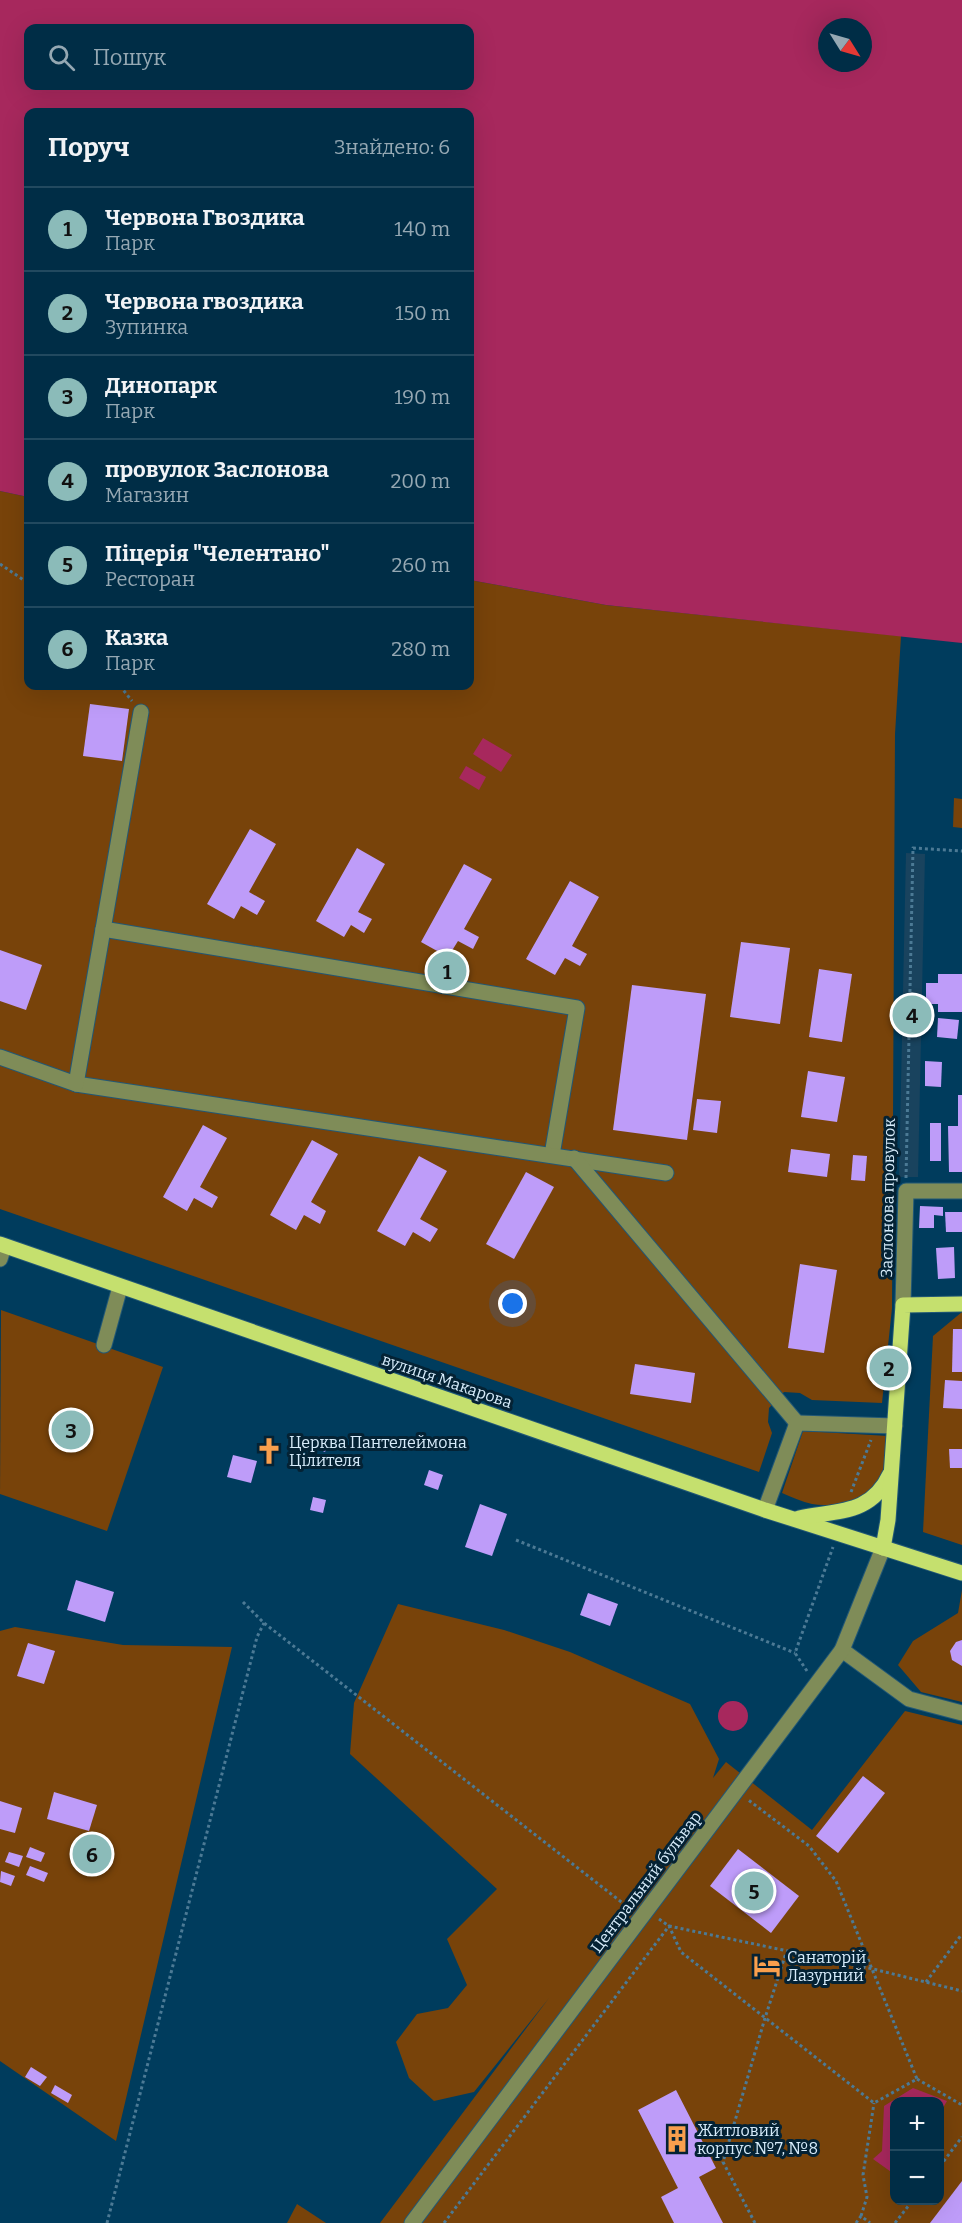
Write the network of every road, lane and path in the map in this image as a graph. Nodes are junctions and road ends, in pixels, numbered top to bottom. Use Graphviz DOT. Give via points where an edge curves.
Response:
graph roads {
  1 [pos="0,564"];
  2 [pos="24,581"];
  3 [pos="141,712"];
  4 [pos="962,851"];
  5 [pos="103,929"];
  6 [pos="0,1057"];
  7 [pos="76,1084"];
  8 [pos="552,1155"];
  9 [pos="574,1158"];
  10 [pos="666,1173"];
  11 [pos="906,1191"];
  12 [pos="962,1191"];
  13 [pos="1,1250"];
  14 [pos="120,1287"];
  15 [pos="962,1304"];
  16 [pos="903,1305"];
  17 [pos="104,1345"];
  18 [pos="797,1423"];
  19 [pos="877,1426"];
  20 [pos="895,1426"];
  21 [pos="892,1471"];
  22 [pos="765,1510"];
  23 [pos="843,1512"];
  24 [pos="795,1519"];
  25 [pos="838,1533"];
  26 [pos="516,1540"];
  27 [pos="883,1548"];
  28 [pos="962,1573"];
  29 [pos="243,1602"];
  30 [pos="264,1623"];
  31 [pos="843,1650"];
  32 [pos="795,1653"];
  33 [pos="816,1685"];
  34 [pos="962,1713"];
  35 [pos="742,1785"];
  36 [pos="645,1914"];
  37 [pos="669,1926"];
  38 [pos="962,1934"];
  39 [pos="786,1953"];
  40 [pos="873,1969"];
  41 [pos="926,1982"];
  42 [pos="962,1991"];
  43 [pos="765,2018"];
  44 [pos="917,2079"];
  45 [pos="874,2103"];
  46 [pos="962,2105"];
  47 [pos="962,2137"];
  48 [pos="944,2160"];
  49 [pos="909,2205"];
  50 [pos="861,2216"];
  51 [pos="107,2223"];
  52 [pos="412,2223"];
  53 [pos="444,2223"];
  54 [pos="755,2223"];
  55 [pos="856,2223"];
  56 [pos="870,2223"];
  57 [pos="895,2223"];
  1 -- 2 [label="path"];
  3 -- 5 [label="street"];
  4 -- 11 [label="path, Заслонова провулок" via="913,848"];
  5 -- 7 [label="street"];
  5 -- 8 [label="street" via="577,1008"];
  6 -- 7 [label="street"];
  7 -- 8 [label="street"];
  8 -- 9 [label="street"];
  9 -- 10 [label="street"];
  9 -- 18 [label="street"];
  11 -- 12 [label="street"];
  11 -- 16 [label="street, Заслонова провулок"];
  13 -- 14 [label="main road, вулиця Макарова"];
  14 -- 17 [label="street"];
  14 -- 22 [label="main road, вулиця Макарова"];
  15 -- 16 [label="main road"];
  16 -- 20 [label="main road, Заслонова провулок"];
  18 -- 19 [label="street"];
  18 -- 22 [label="street"];
  19 -- 20 [label="street"];
  19 -- 23 [label="path"];
  20 -- 21 [label="main road, Заслонова провулок"];
  21 -- 23 [label="main road" via="885,1486 870,1500"];
  21 -- 27 [label="main road, Заслонова провулок"];
  22 -- 24 [label="main road, вулиця Макарова"];
  23 -- 24 [label="main road"];
  24 -- 25 [label="main road, вулиця Макарова"];
  25 -- 27 [label="main road, вулиця Макарова"];
  25 -- 32 [label="path"];
  26 -- 32 [label="path"];
  27 -- 28 [label="main road, вулиця Макарова"];
  27 -- 31 [label="street, Центральний бульвар"];
  29 -- 30 [label="path"];
  30 -- 36 [label="path"];
  30 -- 51 [label="path" via="254,1649"];
  31 -- 33 [label="street, Центральний бульвар"];
  31 -- 34 [label="street" via="909,1699"];
  32 -- 33 [label="path"];
  33 -- 35 [label="street, Центральний бульвар"];
  35 -- 36 [label="street, Центральний бульвар"];
  35 -- 40 [label="path" via="809,1846 836,1881"];
  36 -- 37 [label="path"];
  36 -- 52 [label="street, Центральний бульвар"];
  37 -- 39 [label="path"];
  37 -- 43 [label="path" via="681,1952"];
  37 -- 53 [label="path"];
  38 -- 41 [label="path"];
  39 -- 40 [label="path"];
  39 -- 43 [label="path"];
  40 -- 41 [label="path"];
  40 -- 44 [label="path"];
  41 -- 42 [label="path"];
  43 -- 45 [label="path"];
  43 -- 54 [label="path" via="723,2162"];
  44 -- 45 [label="path"];
  44 -- 46 [label="path"];
  45 -- 50 [label="path" via="862,2175 867,2197"];
  47 -- 48 [label="path"];
  49 -- 57 [label="path"];
  50 -- 55 [label="path"];
  50 -- 56 [label="path"];
}
